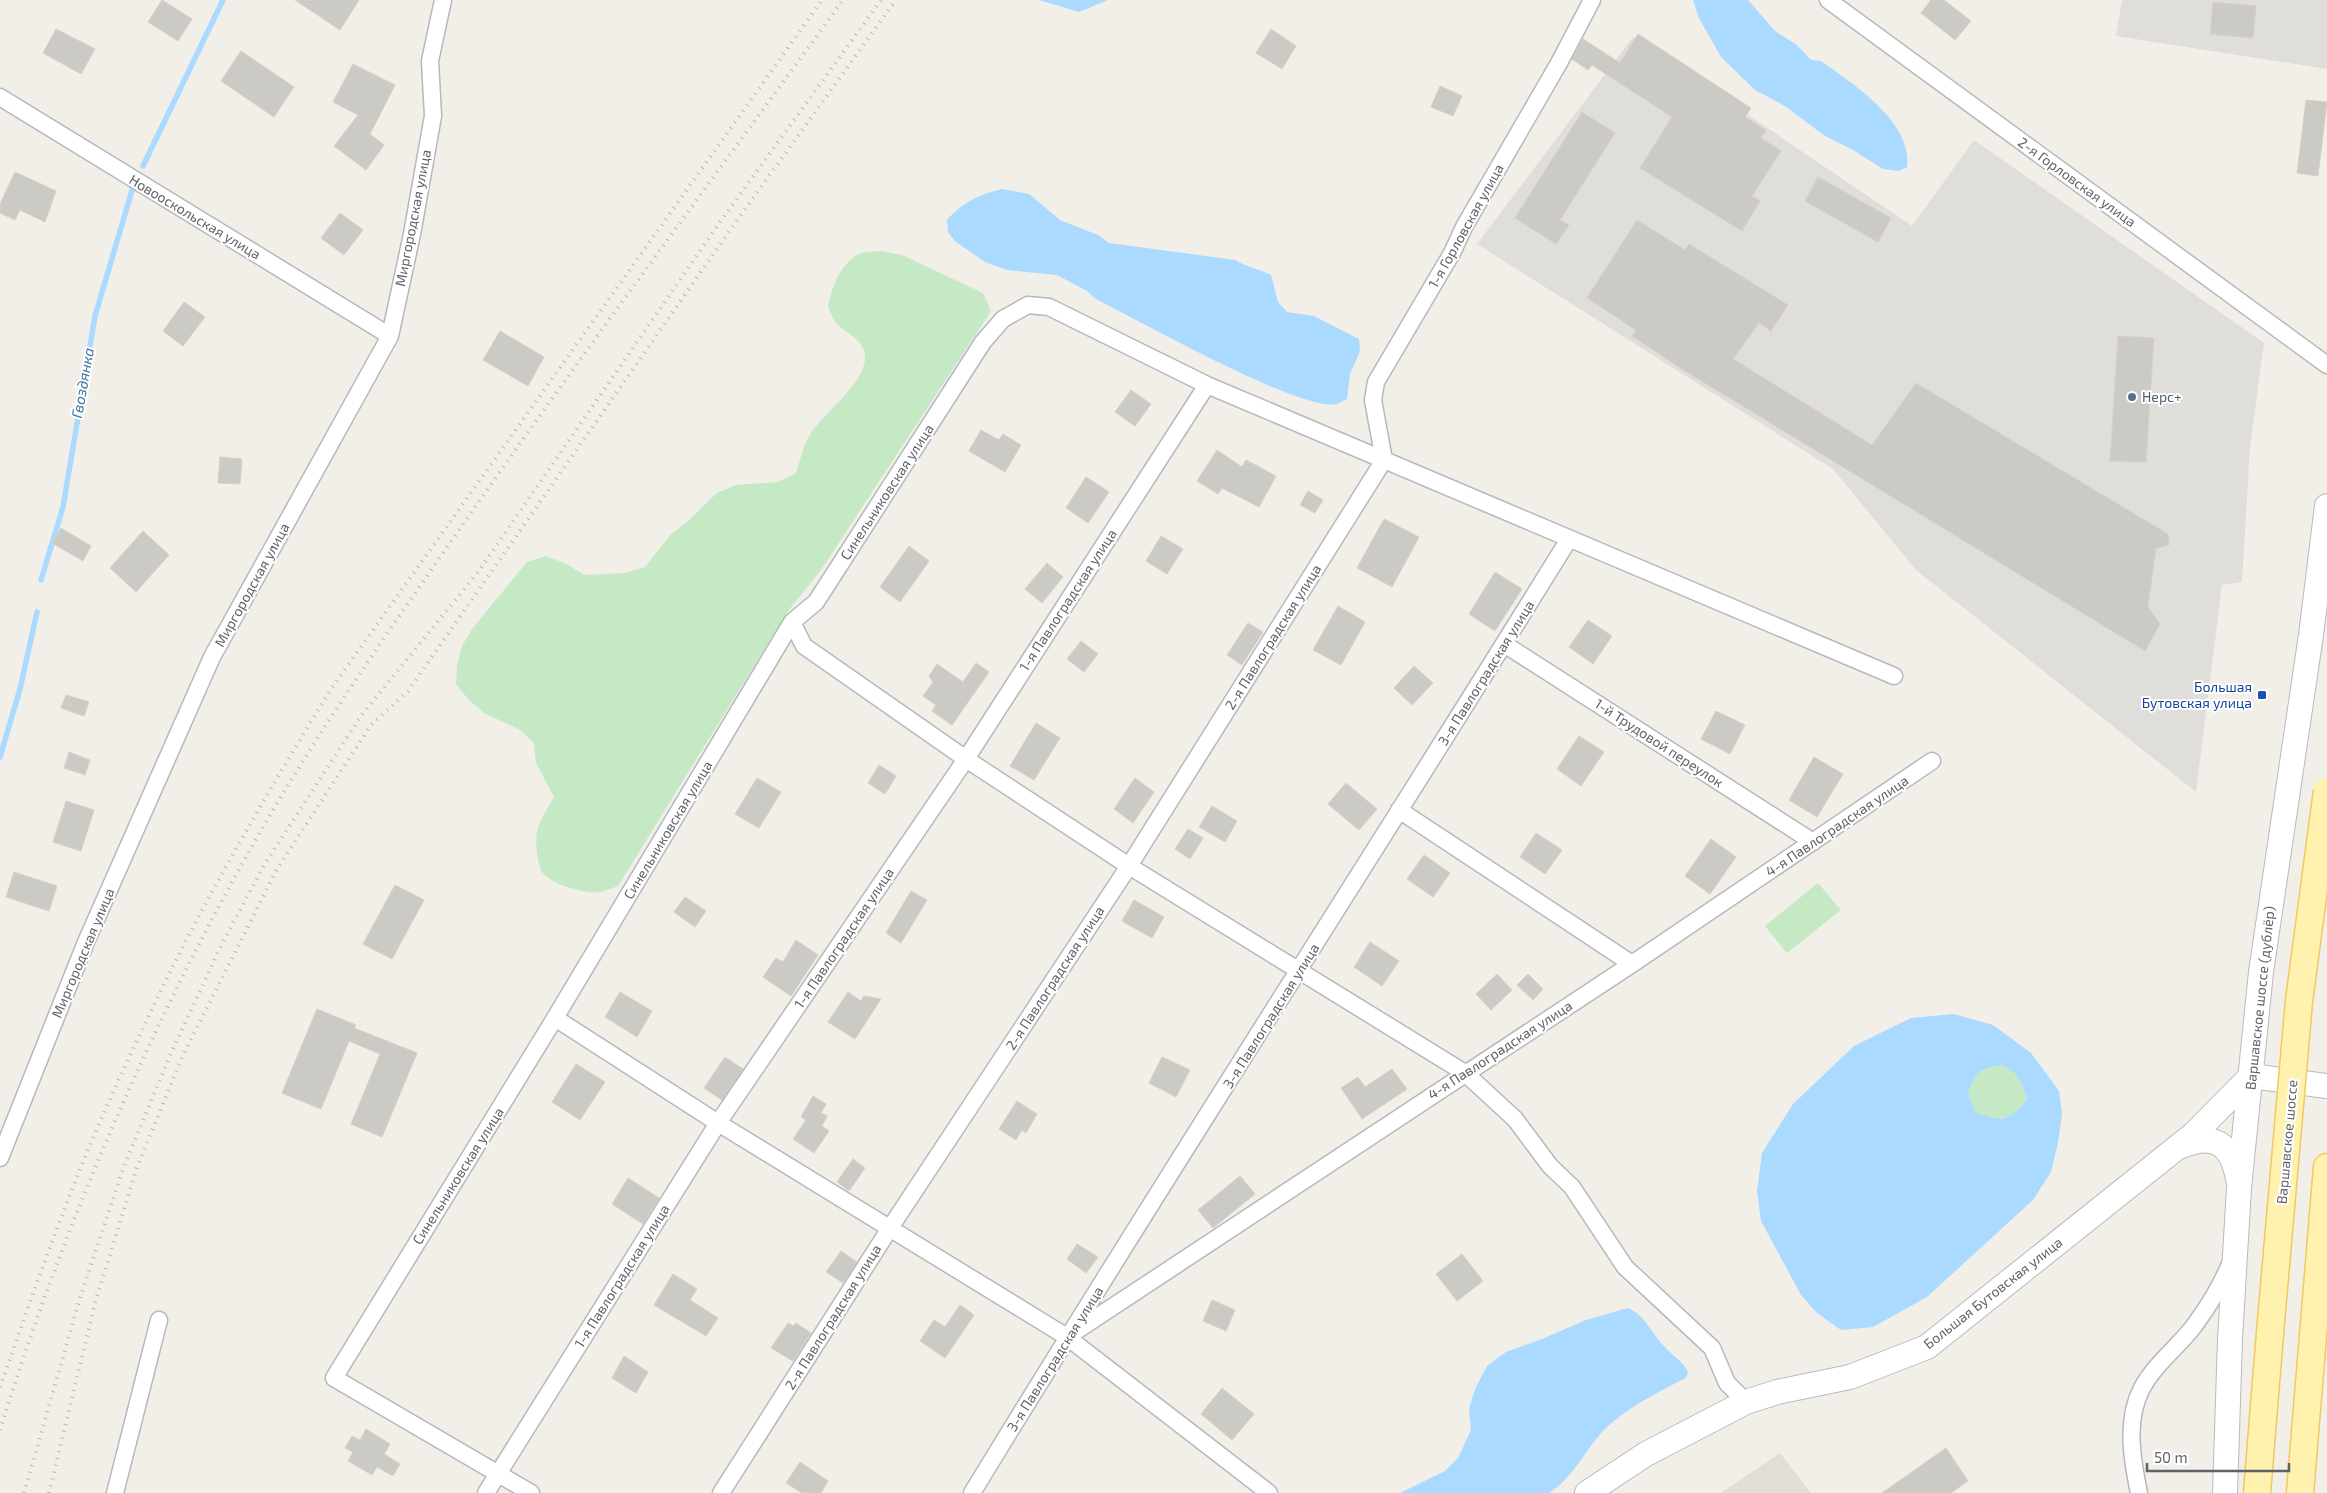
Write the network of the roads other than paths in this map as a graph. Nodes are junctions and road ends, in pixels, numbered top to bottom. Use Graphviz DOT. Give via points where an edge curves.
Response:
graph roads {
  1 [pos="443,0"];
  2 [pos="1592,0"];
  3 [pos="1828,0"];
  4 [pos="0,97"];
  5 [pos="390,336"];
  6 [pos="2327,365"];
  7 [pos="1207,385"];
  8 [pos="1384,460"];
  9 [pos="2327,506"];
  10 [pos="1569,539"];
  11 [pos="792,622"];
  12 [pos="1504,644"];
  13 [pos="1894,676"];
  14 [pos="966,759"];
  15 [pos="1932,761"];
  16 [pos="2327,792"];
  17 [pos="1399,810"];
  18 [pos="1813,842"];
  19 [pos="1129,866"];
  20 [pos="1632,964"];
  21 [pos="1300,969"];
  22 [pos="555,1018"];
  23 [pos="1465,1073"];
  24 [pos="2327,1073"];
  25 [pos="2251,1076"];
  26 [pos="2327,1086"];
  27 [pos="718,1123"];
  28 [pos="2178,1147"];
  29 [pos="0,1158"];
  30 [pos="2327,1167"];
  31 [pos="2239,1188"];
  32 [pos="890,1228"];
  33 [pos="2235,1252"];
  34 [pos="159,1320"];
  35 [pos="1067,1337"];
  36 [pos="1746,1402"];
  37 [pos="498,1472"];
  38 [pos="115,1493"];
  39 [pos="486,1493"];
  40 [pos="531,1493"];
  41 [pos="721,1493"];
  42 [pos="972,1493"];
  43 [pos="1268,1493"];
  44 [pos="1587,1493"];
  45 [pos="2139,1493"];
  46 [pos="2225,1493"];
  47 [pos="2257,1493"];
  48 [pos="2300,1493"];
  1 -- 5 [label="street, Миргородская улица" via="430,61 433,116"];
  2 -- 8 [label="street, 1-я Горловская улица" via="1376,382 1373,400"];
  3 -- 6 [label="street, 2-я Горловская улица"];
  4 -- 5 [label="street, Новооскольская улица"];
  5 -- 29 [label="street, Миргородская улица" via="212,657 86,942"];
  7 -- 8 [label="street"];
  7 -- 11 [label="street, Синельниковская улица" via="1049,307 1028,305 1003,319 983,342 816,602"];
  7 -- 14 [label="street, 1-я Павлоградская улица"];
  8 -- 10 [label="street"];
  8 -- 19 [label="street, 2-я Павлоградская улица"];
  9 -- 25 [label="main road, Варшавское шоссе (дублёр)" via="2261,972"];
  10 -- 12 [label="street, 3-я Павлоградская улица"];
  10 -- 13 [label="street"];
  11 -- 14 [label="street" via="804,646"];
  11 -- 22 [label="street, Синельниковская улица"];
  12 -- 17 [label="street, 3-я Павлоградская улица"];
  12 -- 18 [label="street, 1-й Трудовой переулок"];
  14 -- 19 [label="street"];
  14 -- 27 [label="street, 1-я Павлоградская улица"];
  15 -- 18 [label="street, 4-я Павлоградская улица"];
  16 -- 47 [label="main road, Варшавское шоссе, bridge" via="2299,1001"];
  17 -- 20 [label="street"];
  17 -- 21 [label="street, 3-я Павлоградская улица"];
  18 -- 20 [label="street, 4-я Павлоградская улица"];
  19 -- 21 [label="street"];
  19 -- 32 [label="street, 2-я Павлоградская улица"];
  20 -- 23 [label="street, 4-я Павлоградская улица"];
  21 -- 23 [label="street"];
  21 -- 35 [label="street, 3-я Павлоградская улица"];
  22 -- 27 [label="street"];
  22 -- 37 [label="street, Синельниковская улица" via="334,1378"];
  23 -- 35 [label="street, 4-я Павлоградская улица"];
  23 -- 36 [label="street" via="1515,1119 1550,1166 1572,1187 1625,1267 1712,1348 1727,1383"];
  24 -- 25 [label="main road"];
  25 -- 26 [label="main road"];
  25 -- 28 [label="main road, Большая Бутовская улица"];
  25 -- 31 [label="main road, Варшавское шоссе (дублёр)"];
  27 -- 32 [label="street"];
  27 -- 37 [label="street, 1-я Павлоградская улица"];
  28 -- 31 [label="main road" via="2196,1140 2211,1140 2226,1148 2235,1164"];
  28 -- 36 [label="main road, Большая Бутовская улица" via="1926,1347 1850,1377"];
  30 -- 48 [label="main road"];
  31 -- 33 [label="main road, Варшавское шоссе (дублёр)"];
  32 -- 35 [label="street"];
  32 -- 41 [label="street, 2-я Павлоградская улица"];
  33 -- 45 [label="street" via="2224,1279 2193,1327 2157,1366 2142,1389 2131,1435 2132,1464"];
  33 -- 46 [label="main road, Варшавское шоссе (дублёр)"];
  34 -- 38 [label="street"];
  35 -- 42 [label="street, 3-я Павлоградская улица"];
  35 -- 43 [label="street"];
  36 -- 44 [label="main road, Большая Бутовская улица" via="1646,1454"];
  37 -- 39 [label="street, 1-я Павлоградская улица"];
  37 -- 40 [label="street"];
}
